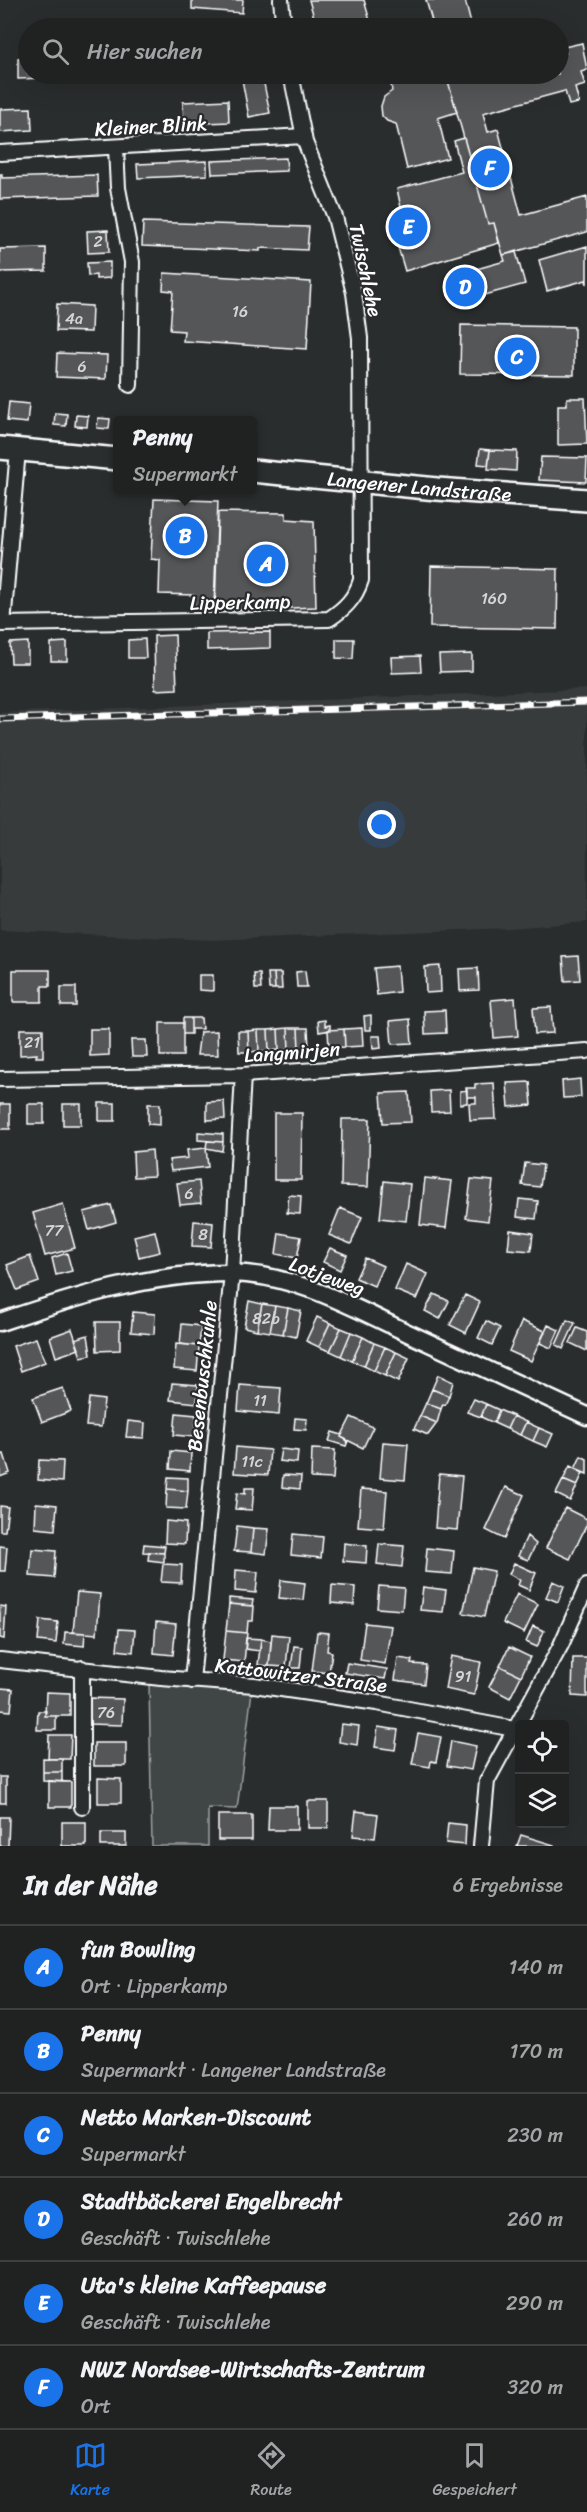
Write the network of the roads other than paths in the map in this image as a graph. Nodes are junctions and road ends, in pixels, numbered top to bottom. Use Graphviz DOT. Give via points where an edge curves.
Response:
graph roads {
  1 [pos="281,0"];
  2 [pos="283,18"];
  3 [pos="293,84"];
  4 [pos="304,136"];
  5 [pos="116,148"];
  6 [pos="0,153"];
  7 [pos="129,384"];
  8 [pos="9,449"];
  9 [pos="113,459"];
  10 [pos="257,471"];
  11 [pos="359,481"];
  12 [pos="587,500"];
  13 [pos="2,624"];
  14 [pos="587,1051"];
  15 [pos="243,1075"];
  16 [pos="0,1079"];
  17 [pos="232,1273"];
  18 [pos="0,1322"];
  19 [pos="587,1416"];
  20 [pos="587,1586"];
  21 [pos="0,1660"];
  22 [pos="82,1668"];
  23 [pos="192,1680"];
  24 [pos="514,1729"];
  25 [pos="82,1807"];
  26 [pos="481,1846"];
  1 -- 2 [label="street"];
  3 -- 4 [label="street, Twischlehe"];
  4 -- 5 [label="street, Kleiner Blink"];
  4 -- 11 [label="street, Twischlehe" via="335,217 354,293 360,338"];
  5 -- 6 [label="street, Kleiner Blink"];
  5 -- 7 [label="street" via="118,188 132,262"];
  8 -- 9 [label="main road"];
  8 -- 13 [label="street"];
  10 -- 11 [label="main road, Langener Landstraße"];
  11 -- 12 [label="main road, Langener Landstraße"];
  11 -- 13 [label="street, Lipperkamp" via="361,580 344,609 328,620"];
  14 -- 15 [label="street, Langmirjen"];
  15 -- 16 [label="street, Langmirjen"];
  15 -- 17 [label="street, Besenbuschkuhle"];
  17 -- 18 [label="street, Lotjeweg" via="188,1276 96,1292"];
  17 -- 19 [label="street, Lotjeweg" via="266,1277 318,1291"];
  17 -- 23 [label="street, Besenbuschkuhle"];
  20 -- 24 [label="street" via="536,1694"];
  21 -- 22 [label="street, Kattowitzer Straße"];
  22 -- 23 [label="street, Kattowitzer Straße"];
  22 -- 25 [label="street"];
  23 -- 24 [label="street, Kattowitzer Straße" via="377,1703"];
  24 -- 26 [label="street" via="487,1781"];
}
